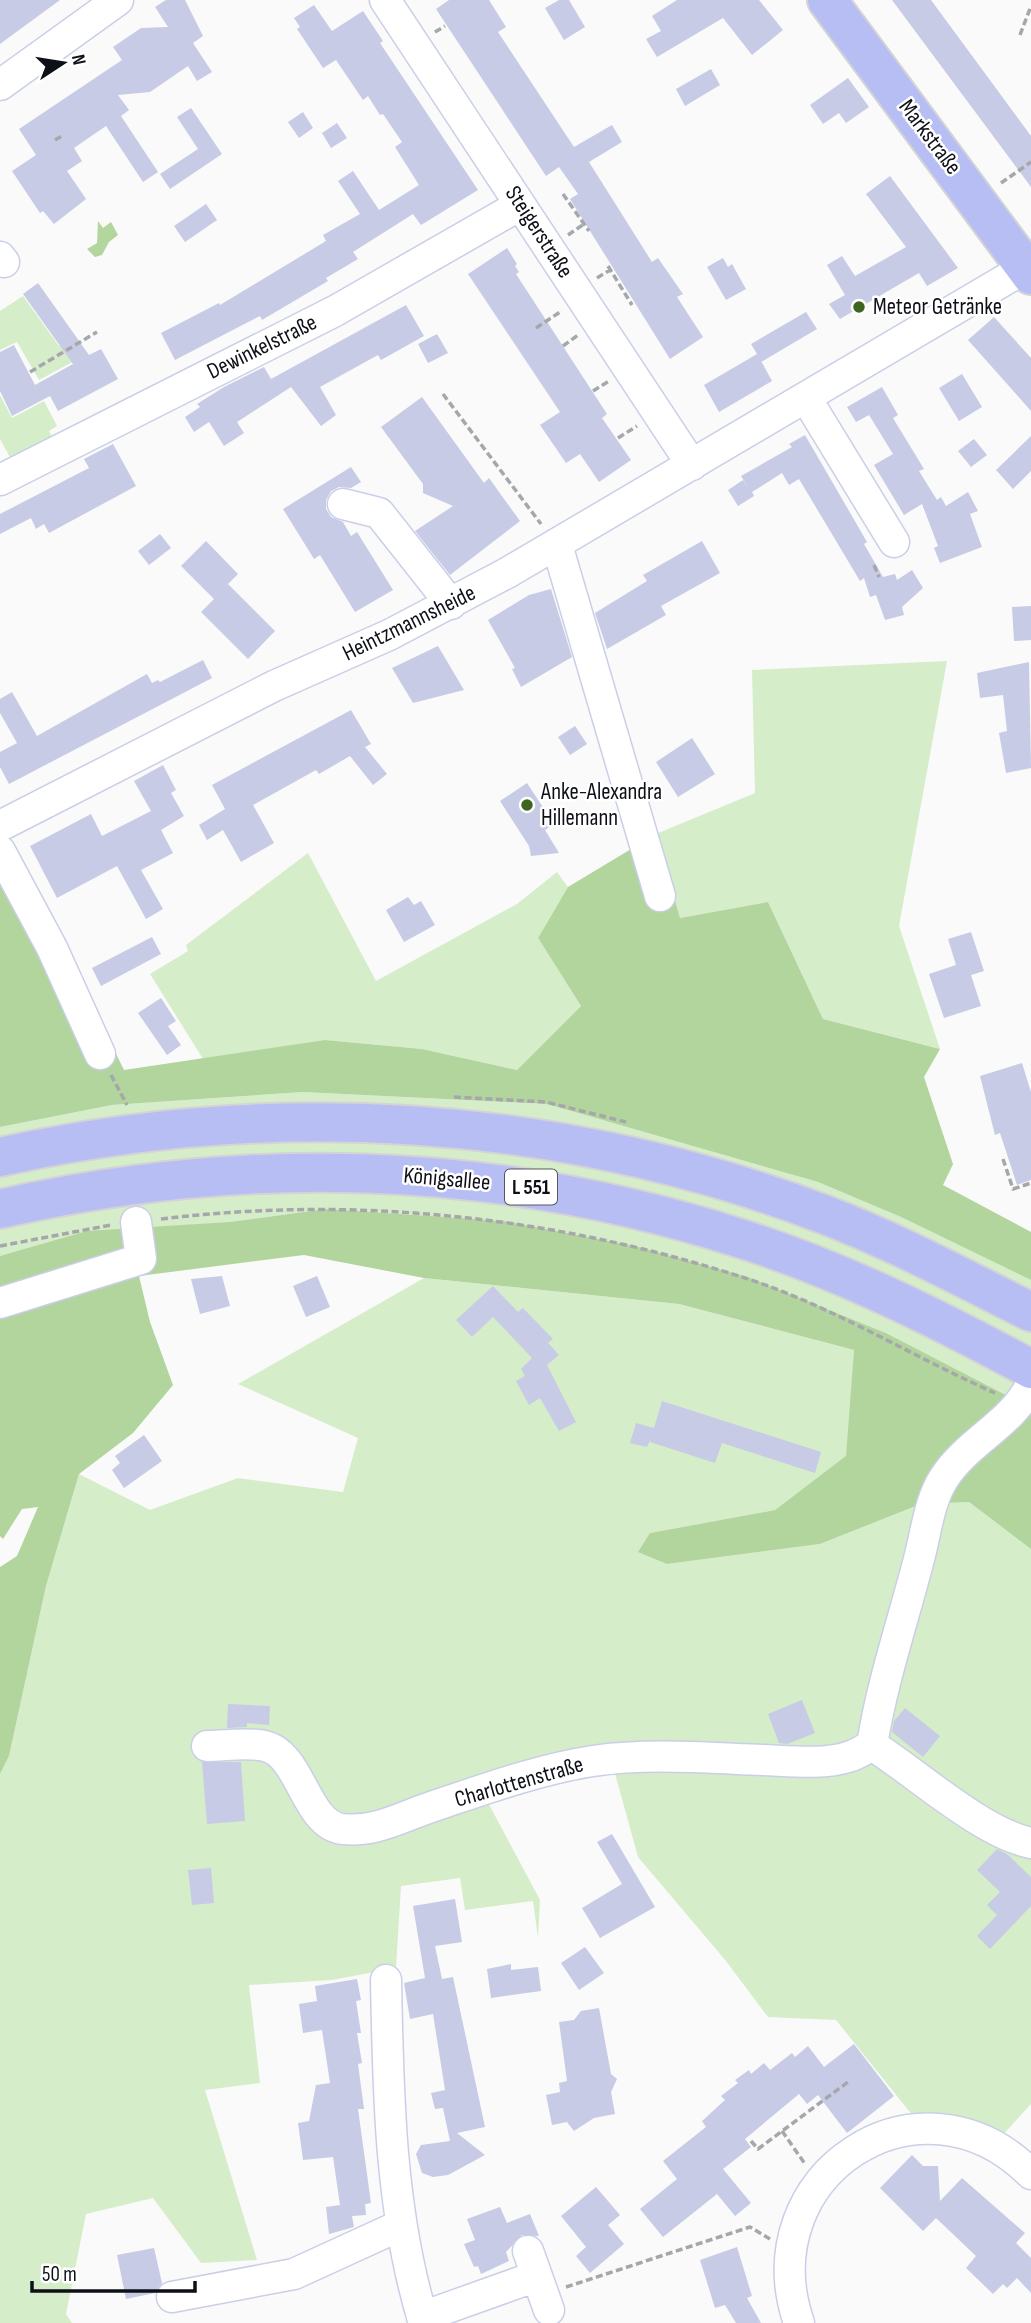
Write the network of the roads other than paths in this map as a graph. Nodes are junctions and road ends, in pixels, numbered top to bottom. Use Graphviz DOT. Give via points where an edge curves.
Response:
graph roads {
  1 [pos="118,0"];
  2 [pos="385,0"];
  3 [pos="827,0"];
  4 [pos="0,86"];
  5 [pos="520,205"];
  6 [pos="1028,271"];
  7 [pos="806,398"];
  8 [pos="692,465"];
  9 [pos="0,480"];
  10 [pos="343,504"];
  11 [pos="894,542"];
  12 [pos="556,545"];
  13 [pos="451,604"];
  14 [pos="0,825"];
  15 [pos="0,851"];
  16 [pos="660,896"];
  17 [pos="100,1054"];
  18 [pos="0,1157"];
  19 [pos="0,1209"];
  20 [pos="136,1222"];
  21 [pos="0,1303"];
  22 [pos="1031,1312"];
  23 [pos="1031,1369"];
  24 [pos="1026,1395"];
  25 [pos="872,1745"];
  26 [pos="207,1746"];
  27 [pos="1031,1843"];
  28 [pos="386,1980"];
  29 [pos="1031,2174"];
  30 [pos="401,2225"];
  31 [pos="540,2283"];
  32 [pos="173,2297"];
  33 [pos="423,2320"];
  34 [pos="799,2323"];
  1 -- 4 [label="street"];
  2 -- 5 [label="street, Steigerstraße"];
  3 -- 6 [label="main road, Markstraße"];
  5 -- 8 [label="street, Steigerstraße"];
  5 -- 9 [label="street, Dewinkelstraße" via="345,306"];
  6 -- 7 [label="street, Heintzmannsheide"];
  7 -- 8 [label="street, Heintzmannsheide"];
  7 -- 11 [label="street"];
  8 -- 12 [label="street, Heintzmannsheide"];
  10 -- 13 [label="street" via="379,513"];
  12 -- 13 [label="street, Heintzmannsheide"];
  12 -- 16 [label="street"];
  13 -- 14 [label="street, Heintzmannsheide" via="274,686"];
  15 -- 17 [label="street" via="52,948"];
  18 -- 22 [label="main road, L 551" via="128,1133 260,1122 356,1121 543,1138 717,1178 824,1214"];
  19 -- 23 [label="main road, Königsallee / L 551" via="130,1184 219,1174 419,1175 531,1187 676,1219 755,1243 894,1300"];
  20 -- 21 [label="street" via="141,1259"];
  24 -- 25 [label="street" via="944,1478 900,1621"];
  25 -- 26 [label="street, Charlottenstraße" via="848,1758 596,1761 433,1806 377,1828 360,1829 339,1829 325,1818 311,1804 282,1754 265,1746"];
  25 -- 27 [label="street" via="968,1812 1014,1839"];
  28 -- 30 [label="street" via="388,2081"];
  29 -- 34 [label="street" via="982,2141 922,2129 875,2139 841,2159 818,2181 799,2219 791,2250 790,2288"];
  30 -- 32 [label="street" via="294,2274"];
  30 -- 33 [label="street"];
  31 -- 33 [label="street"];
}
